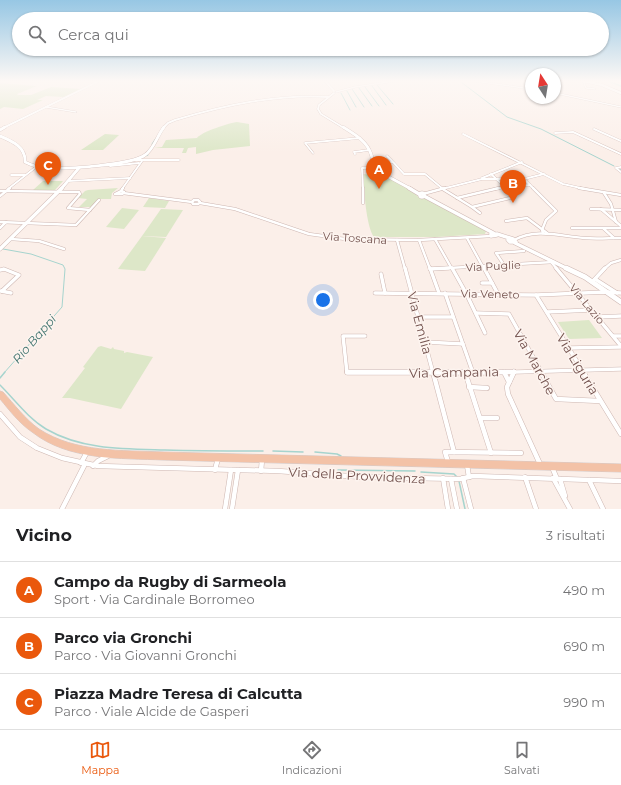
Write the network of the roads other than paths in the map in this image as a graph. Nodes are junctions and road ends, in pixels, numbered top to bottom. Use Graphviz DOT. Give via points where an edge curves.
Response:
graph roads {
  1 [pos="51,105"];
  2 [pos="236,105"];
  3 [pos="319,105"];
  4 [pos="610,105"];
  5 [pos="46,107"];
  6 [pos="621,107"];
  7 [pos="76,112"];
  8 [pos="594,129"];
  9 [pos="0,130"];
  10 [pos="555,133"];
  11 [pos="463,134"];
  12 [pos="0,136"];
  13 [pos="360,138"];
  14 [pos="621,141"];
  15 [pos="369,150"];
  16 [pos="313,153"];
  17 [pos="355,154"];
  18 [pos="621,154"];
  19 [pos="387,156"];
  20 [pos="131,160"];
  21 [pos="179,160"];
  22 [pos="142,161"];
  23 [pos="392,161"];
  24 [pos="522,162"];
  25 [pos="139,163"];
  26 [pos="373,163"];
  27 [pos="36,167"];
  28 [pos="621,167"];
  29 [pos="79,168"];
  30 [pos="85,168"];
  31 [pos="375,168"];
  32 [pos="621,172"];
  33 [pos="491,174"];
  34 [pos="544,174"];
  35 [pos="11,175"];
  36 [pos="25,175"];
  37 [pos="130,178"];
  38 [pos="495,178"];
  39 [pos="482,179"];
  40 [pos="524,179"];
  41 [pos="68,181"];
  42 [pos="530,185"];
  43 [pos="505,188"];
  44 [pos="442,189"];
  45 [pos="0,191"];
  46 [pos="6,192"];
  47 [pos="59,192"];
  48 [pos="604,192"];
  49 [pos="422,195"];
  50 [pos="621,195"];
  51 [pos="0,196"];
  52 [pos="457,198"];
  53 [pos="99,200"];
  54 [pos="363,203"];
  55 [pos="472,207"];
  56 [pos="592,209"];
  57 [pos="601,209"];
  58 [pos="90,210"];
  59 [pos="612,210"];
  60 [pos="621,210"];
  61 [pos="480,213"];
  62 [pos="506,221"];
  63 [pos="0,222"];
  64 [pos="6,222"];
  65 [pos="29,222"];
  66 [pos="616,222"];
  67 [pos="621,227"];
  68 [pos="0,228"];
  69 [pos="572,228"];
  70 [pos="543,229"];
  71 [pos="604,229"];
  72 [pos="545,233"];
  73 [pos="494,235"];
  74 [pos="467,238"];
  75 [pos="614,238"];
  76 [pos="11,239"];
  77 [pos="435,239"];
  78 [pos="620,239"];
  79 [pos="397,240"];
  80 [pos="419,240"];
  81 [pos="512,241"];
  82 [pos="0,248"];
  83 [pos="64,249"];
  84 [pos="524,251"];
  85 [pos="621,260"];
  86 [pos="554,262"];
  87 [pos="504,265"];
  88 [pos="483,266"];
  89 [pos="451,268"];
  90 [pos="430,269"];
  91 [pos="0,270"];
  92 [pos="381,274"];
  93 [pos="594,281"];
  94 [pos="482,283"];
  95 [pos="492,283"];
  96 [pos="1,290"];
  97 [pos="606,292"];
  98 [pos="11,293"];
  99 [pos="374,293"];
  100 [pos="384,293"];
  101 [pos="412,293"];
  102 [pos="439,293"];
  103 [pos="445,293"];
  104 [pos="466,293"];
  105 [pos="577,293"];
  106 [pos="619,293"];
  107 [pos="498,294"];
  108 [pos="536,295"];
  109 [pos="621,302"];
  110 [pos="591,310"];
  111 [pos="547,312"];
  112 [pos="476,313"];
  113 [pos="419,316"];
  114 [pos="621,316"];
  115 [pos="453,317"];
  116 [pos="598,318"];
  117 [pos="485,333"];
  118 [pos="365,336"];
  119 [pos="613,336"];
  120 [pos="621,336"];
  121 [pos="425,342"];
  122 [pos="462,344"];
  123 [pos="621,346"];
  124 [pos="568,348"];
  125 [pos="581,369"];
  126 [pos="621,369"];
  127 [pos="541,370"];
  128 [pos="514,371"];
  129 [pos="433,372"];
  130 [pos="465,372"];
  131 [pos="504,372"];
  132 [pos="473,373"];
  133 [pos="509,382"];
  134 [pos="469,388"];
  135 [pos="487,388"];
  136 [pos="0,394"];
  137 [pos="600,401"];
  138 [pos="0,414"];
  139 [pos="480,418"];
  140 [pos="497,418"];
  141 [pos="621,434"];
  142 [pos="91,451"];
  143 [pos="454,452"];
  144 [pos="462,452"];
  145 [pos="491,452"];
  146 [pos="521,453"];
  147 [pos="114,454"];
  148 [pos="218,457"];
  149 [pos="262,458"];
  150 [pos="83,463"];
  151 [pos="94,464"];
  152 [pos="448,464"];
  153 [pos="466,464"];
  154 [pos="541,466"];
  155 [pos="552,466"];
  156 [pos="215,470"];
  157 [pos="231,470"];
  158 [pos="238,470"];
  159 [pos="620,470"];
  160 [pos="260,471"];
  161 [pos="469,476"];
  162 [pos="525,477"];
  163 [pos="443,478"];
  164 [pos="457,479"];
  165 [pos="556,479"];
  166 [pos="589,480"];
  167 [pos="621,482"];
  168 [pos="62,509"];
  169 [pos="225,509"];
  170 [pos="232,509"];
  171 [pos="448,509"];
  172 [pos="457,509"];
  173 [pos="471,509"];
  174 [pos="536,509"];
  175 [pos="570,509"];
  176 [pos="603,509"];
  1 -- 5 [label="street"];
  2 -- 20 [label="street" via="167,124 148,154"];
  3 -- 13 [label="street" via="321,114"];
  4 -- 6 [label="street"];
  5 -- 7 [label="street"];
  5 -- 9 [label="street"];
  8 -- 14 [label="street"];
  10 -- 18 [label="street" via="573,132"];
  11 -- 24 [label="street"];
  12 -- 27 [label="street" via="22,149 25,162"];
  13 -- 15 [label="street"];
  13 -- 16 [label="street" via="305,143"];
  15 -- 17 [label="street" via="354,152"];
  15 -- 26 [label="street"];
  19 -- 23 [label="street"];
  20 -- 21 [label="street"];
  20 -- 30 [label="street"];
  22 -- 37 [label="street"];
  23 -- 26 [label="street"];
  23 -- 44 [label="street" via="406,175 425,174"];
  24 -- 34 [label="street"];
  24 -- 39 [label="street"];
  25 -- 30 [label="street"];
  26 -- 31 [label="street"];
  27 -- 29 [label="street"];
  27 -- 36 [label="street"];
  28 -- 32 [label="street" via="616,169"];
  29 -- 30 [label="street"];
  29 -- 41 [label="street"];
  31 -- 49 [label="street"];
  31 -- 54 [label="street" via="362,168"];
  33 -- 38 [label="street"];
  34 -- 40 [label="street"];
  34 -- 48 [label="street" via="571,187"];
  35 -- 36 [label="street"];
  36 -- 46 [label="street"];
  37 -- 41 [label="street"];
  37 -- 79 [label="street, Via Toscana" via="122,192 235,209 309,234 345,239"];
  38 -- 39 [label="street"];
  38 -- 40 [label="street"];
  38 -- 43 [label="street"];
  39 -- 44 [label="street"];
  40 -- 42 [label="street"];
  41 -- 47 [label="street"];
  42 -- 43 [label="street"];
  42 -- 70 [label="street" via="556,211 546,220"];
  43 -- 52 [label="street"];
  43 -- 55 [label="street" via="514,197"];
  44 -- 49 [label="street"];
  44 -- 52 [label="street"];
  45 -- 46 [label="street"];
  46 -- 47 [label="street"];
  46 -- 51 [label="street"];
  47 -- 58 [label="street" via="80,193 68,208"];
  47 -- 65 [label="street"];
  48 -- 50 [label="street"];
  48 -- 59 [label="street"];
  49 -- 73 [label="street"];
  52 -- 55 [label="street"];
  53 -- 58 [label="street"];
  55 -- 61 [label="street"];
  56 -- 57 [label="street"];
  57 -- 59 [label="street"];
  57 -- 66 [label="street"];
  58 -- 65 [label="street" via="76,225"];
  59 -- 60 [label="street"];
  59 -- 66 [label="street"];
  62 -- 70 [label="street" via="527,218"];
  63 -- 64 [label="street"];
  64 -- 65 [label="street"];
  64 -- 68 [label="street"];
  65 -- 76 [label="street"];
  66 -- 67 [label="street"];
  67 -- 71 [label="street"];
  69 -- 71 [label="street"];
  70 -- 72 [label="street"];
  71 -- 75 [label="street"];
  72 -- 75 [label="street" via="583,238"];
  72 -- 81 [label="street" via="529,233"];
  73 -- 74 [label="street, Via Toscana"];
  73 -- 81 [label="street"];
  74 -- 77 [label="street, Via Toscana"];
  74 -- 88 [label="street"];
  75 -- 78 [label="street"];
  76 -- 82 [label="street"];
  76 -- 83 [label="street" via="39,241"];
  77 -- 80 [label="street, Via Toscana"];
  77 -- 89 [label="street"];
  79 -- 80 [label="street, Via Toscana"];
  79 -- 101 [label="street, Via Emilia"];
  80 -- 90 [label="street"];
  81 -- 86 [label="street"];
  84 -- 87 [label="street" via="496,253"];
  85 -- 93 [label="street" via="607,265"];
  86 -- 87 [label="street, Via Puglie"];
  86 -- 93 [label="street"];
  86 -- 105 [label="street, Via Lazio"];
  87 -- 88 [label="street, Via Puglie"];
  88 -- 89 [label="street, Via Puglie"];
  88 -- 95 [label="street"];
  89 -- 90 [label="street, Via Puglie"];
  89 -- 104 [label="street"];
  90 -- 102 [label="street"];
  91 -- 96 [label="street" via="4,269 20,276"];
  92 -- 100 [label="street"];
  93 -- 97 [label="street"];
  93 -- 106 [label="street"];
  94 -- 95 [label="street"];
  95 -- 107 [label="street"];
  96 -- 98 [label="street"];
  97 -- 105 [label="street, Via Veneto"];
  97 -- 106 [label="street, Via Veneto"];
  97 -- 109 [label="street"];
  99 -- 100 [label="street, Via Veneto"];
  100 -- 101 [label="street, Via Veneto"];
  101 -- 102 [label="street, Via Veneto"];
  101 -- 113 [label="street, Via Emilia"];
  102 -- 103 [label="street, Via Veneto"];
  103 -- 104 [label="street, Via Veneto"];
  103 -- 115 [label="street"];
  104 -- 107 [label="street, Via Veneto"];
  104 -- 112 [label="street"];
  105 -- 108 [label="street, Via Veneto"];
  105 -- 110 [label="street, Via Lazio"];
  107 -- 108 [label="street, Via Veneto"];
  108 -- 111 [label="street, Via Liguria"];
  110 -- 111 [label="street"];
  110 -- 116 [label="street, Via Lazio"];
  111 -- 124 [label="street, Via Liguria"];
  112 -- 117 [label="street"];
  112 -- 127 [label="street, Via Marche" via="509,314"];
  113 -- 115 [label="street"];
  113 -- 121 [label="street, Via Emilia"];
  114 -- 116 [label="street"];
  115 -- 122 [label="street"];
  116 -- 119 [label="street, Via Lazio"];
  118 -- 129 [label="street, Via Campania" via="343,336 347,373"];
  119 -- 120 [label="street"];
  119 -- 123 [label="street, Via Lazio"];
  121 -- 122 [label="street"];
  121 -- 129 [label="street, Via Emilia"];
  122 -- 132 [label="street"];
  123 -- 124 [label="street"];
  124 -- 125 [label="street, Via Liguria"];
  125 -- 126 [label="street, Via Campania"];
  125 -- 127 [label="street, Via Campania"];
  125 -- 137 [label="street, Via Liguria"];
  127 -- 128 [label="street, Via Campania"];
  127 -- 137 [label="street, Via Marche" via="556,399"];
  128 -- 131 [label="street, Via Campania"];
  128 -- 133 [label="street"];
  129 -- 130 [label="street, Via Campania"];
  129 -- 143 [label="street, Via Emilia"];
  130 -- 132 [label="street, Via Campania"];
  130 -- 134 [label="street"];
  131 -- 132 [label="street, Via Campania"];
  131 -- 133 [label="street"];
  133 -- 154 [label="street" via="506,388 508,394"];
  134 -- 135 [label="street"];
  134 -- 139 [label="street"];
  136 -- 142 [label="main road, Via della Provvidenza" via="25,422 40,434"];
  137 -- 141 [label="street, Via Liguria"];
  138 -- 150 [label="street, Via della Provvidenza" via="20,437 34,447"];
  139 -- 140 [label="street"];
  139 -- 145 [label="street"];
  142 -- 147 [label="main road, Via della Provvidenza"];
  142 -- 150 [label="street"];
  142 -- 151 [label="street"];
  143 -- 144 [label="street"];
  143 -- 152 [label="street" via="445,452"];
  144 -- 145 [label="street"];
  144 -- 153 [label="street"];
  145 -- 146 [label="street"];
  147 -- 148 [label="main road, Via della Provvidenza"];
  147 -- 151 [label="street"];
  148 -- 149 [label="main road, Via della Provvidenza"];
  148 -- 156 [label="street"];
  149 -- 152 [label="main road, Via della Provvidenza"];
  149 -- 160 [label="street"];
  150 -- 151 [label="street, Via della Provvidenza"];
  150 -- 168 [label="street"];
  151 -- 156 [label="street, Via della Provvidenza"];
  152 -- 153 [label="main road, Via della Provvidenza"];
  153 -- 154 [label="main road, Via della Provvidenza"];
  153 -- 161 [label="street"];
  154 -- 155 [label="main road, Via della Provvidenza"];
  155 -- 159 [label="main road, Via della Provvidenza"];
  155 -- 165 [label="street"];
  156 -- 157 [label="street, Via della Provvidenza"];
  157 -- 158 [label="street, Via della Provvidenza"];
  157 -- 169 [label="street"];
  158 -- 160 [label="street, Via della Provvidenza"];
  158 -- 170 [label="street"];
  160 -- 163 [label="street, Via della Provvidenza"];
  161 -- 162 [label="street, Via della Provvidenza"];
  161 -- 164 [label="street, Via della Provvidenza"];
  162 -- 165 [label="street, Via della Provvidenza"];
  162 -- 174 [label="street"];
  163 -- 164 [label="street, Via della Provvidenza"];
  163 -- 171 [label="street"];
  164 -- 172 [label="street"];
  164 -- 173 [label="street"];
  165 -- 166 [label="street, Via della Provvidenza"];
  165 -- 175 [label="street"];
  166 -- 167 [label="street, Via della Provvidenza"];
  166 -- 176 [label="street"];
}
